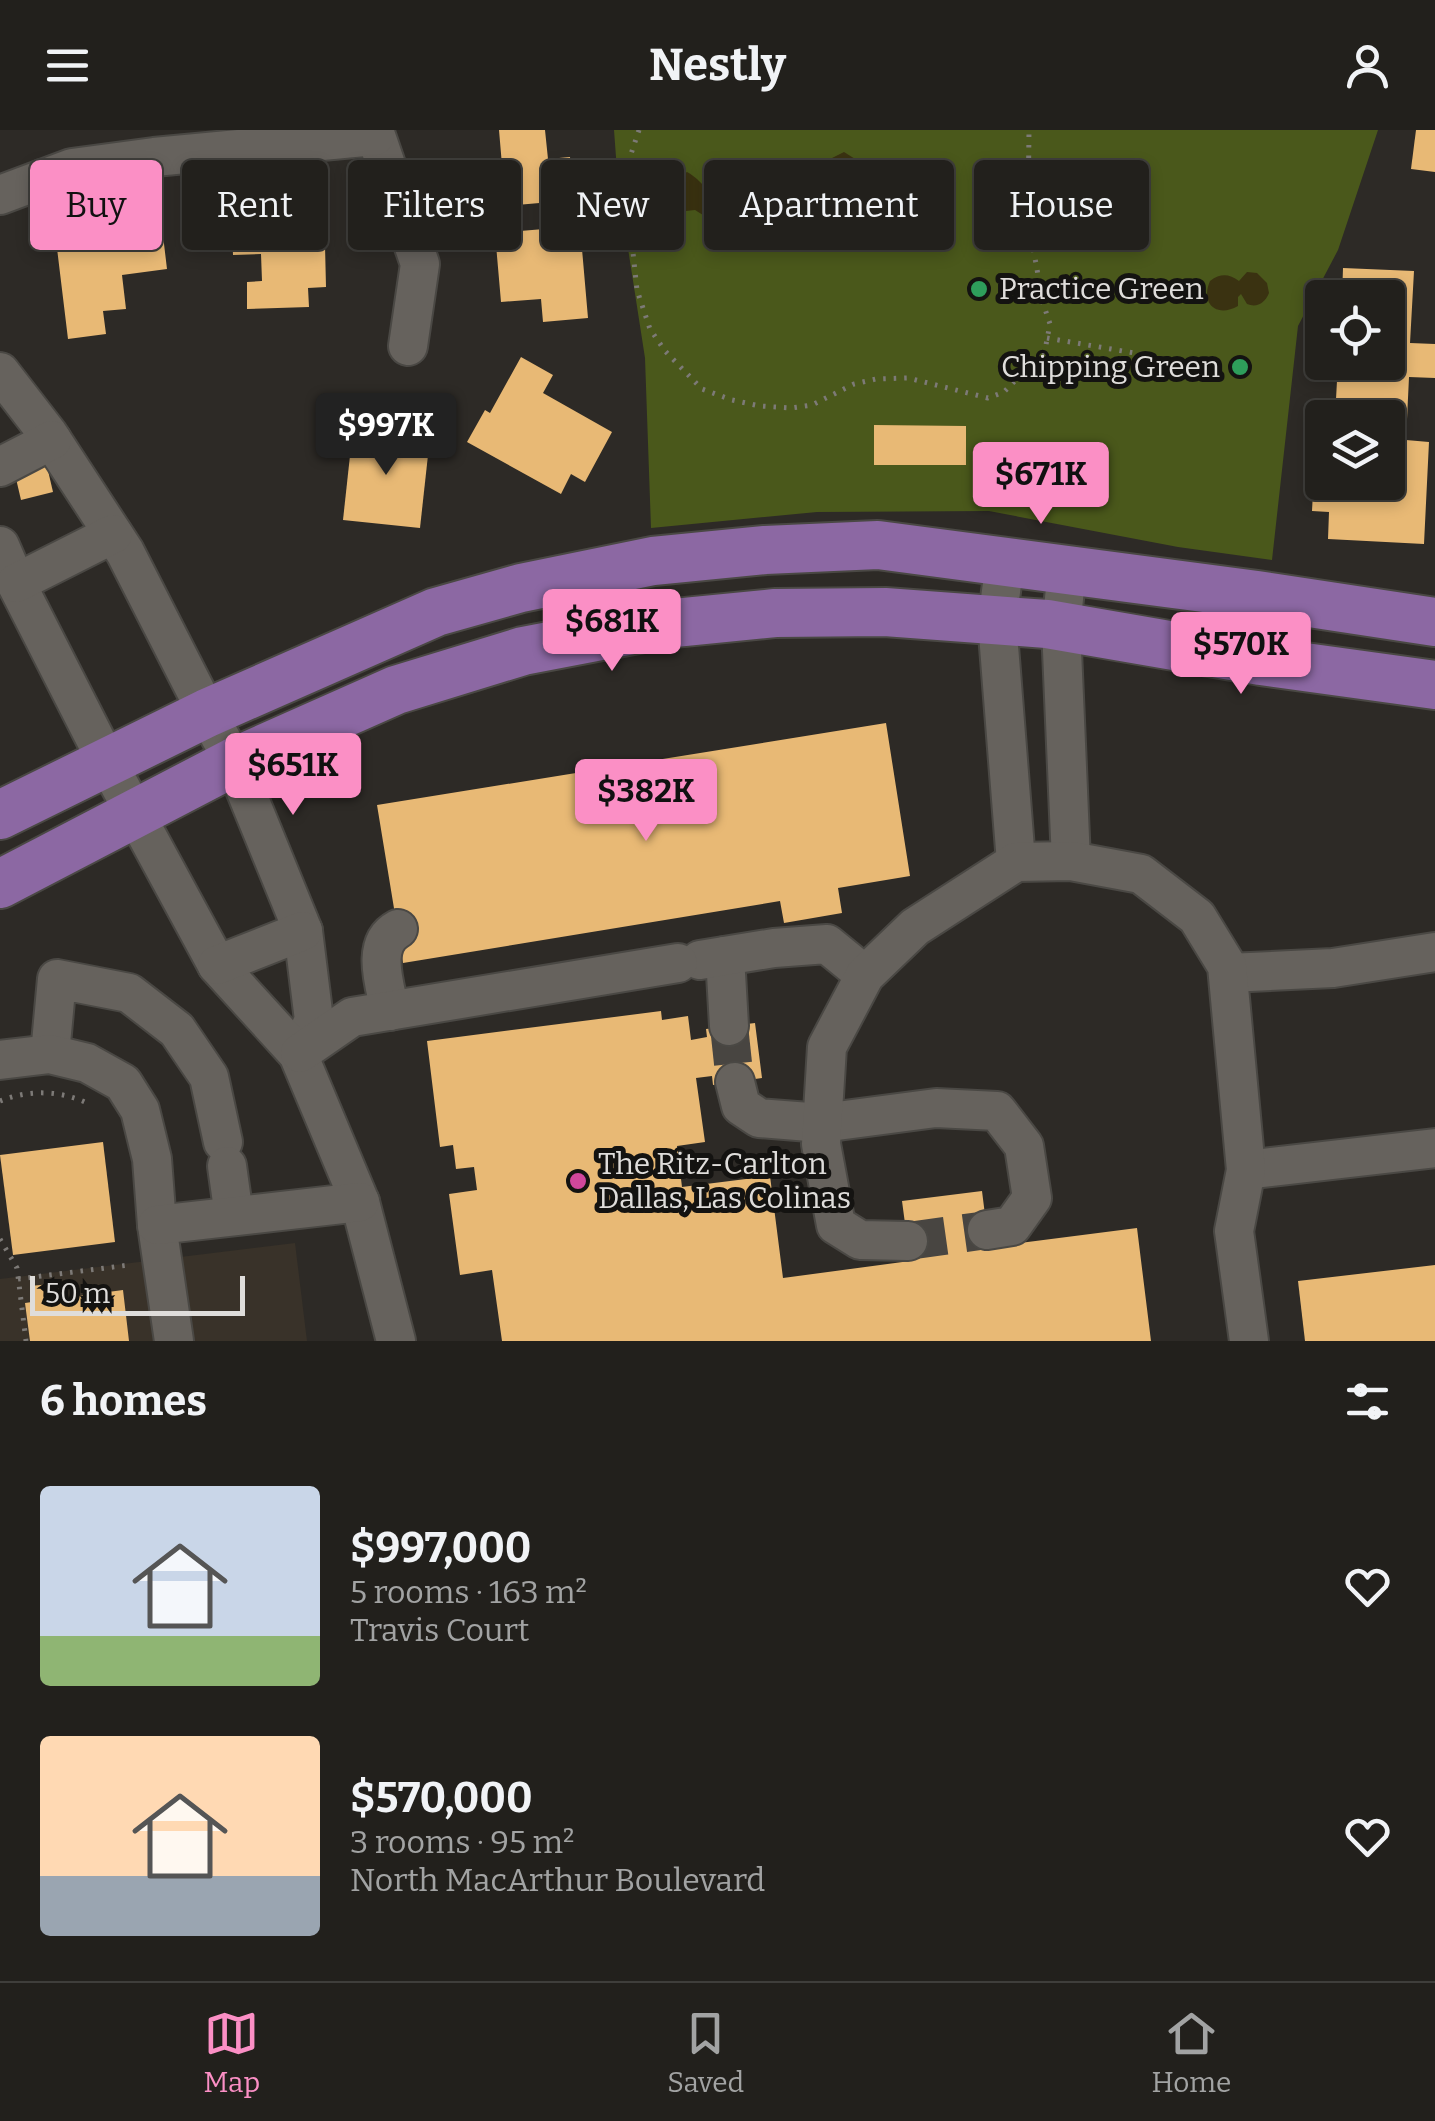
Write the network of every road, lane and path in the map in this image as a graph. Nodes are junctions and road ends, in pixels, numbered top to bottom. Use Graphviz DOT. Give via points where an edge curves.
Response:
graph roads {
  1 [pos="640,130"];
  2 [pos="1028,130"];
  3 [pos="374,133"];
  4 [pos="152,144"];
  5 [pos="0,195"];
  6 [pos="1047,338"];
  7 [pos="408,346"];
  8 [pos="1146,356"];
  9 [pos="0,372"];
  10 [pos="52,440"];
  11 [pos="0,467"];
  12 [pos="112,534"];
  13 [pos="0,546"];
  14 [pos="1005,562"];
  15 [pos="1067,570"];
  16 [pos="16,582"];
  17 [pos="997,621"];
  18 [pos="1435,622"];
  19 [pos="1060,627"];
  20 [pos="1435,685"];
  21 [pos="206,713"];
  22 [pos="106,762"];
  23 [pos="234,762"];
  24 [pos="136,814"];
  25 [pos="0,815"];
  26 [pos="1071,860"];
  27 [pos="1016,862"];
  28 [pos="0,884"];
  29 [pos="398,928"];
  30 [pos="302,930"];
  31 [pos="1435,952"];
  32 [pos="701,960"];
  33 [pos="217,964"];
  34 [pos="1228,974"];
  35 [pos="865,975"];
  36 [pos="390,1011"];
  37 [pos="729,1026"];
  38 [pos="50,1054"];
  39 [pos="298,1054"];
  40 [pos="0,1060"];
  41 [pos="735,1082"];
  42 [pos="0,1101"];
  43 [pos="93,1106"];
  44 [pos="822,1123"];
  45 [pos="1435,1148"];
  46 [pos="1246,1170"];
  47 [pos="360,1202"];
  48 [pos="234,1216"];
  49 [pos="158,1225"];
  50 [pos="987,1230"];
  51 [pos="0,1239"];
  52 [pos="908,1241"];
  53 [pos="129,1265"];
  54 [pos="18,1279"];
  55 [pos="26,1341"];
  56 [pos="174,1341"];
  57 [pos="396,1341"];
  58 [pos="1249,1341"];
  1 -- 6 [label="path" via="630,160 628,206 637,290 664,351 702,389 791,408 812,406 854,384 908,378 988,398 1004,392 1045,350"];
  2 -- 6 [label="path" via="1028,219 1050,324"];
  3 -- 4 [label="street"];
  3 -- 7 [label="street" via="420,264"];
  4 -- 5 [label="street"];
  6 -- 8 [label="path"];
  9 -- 10 [label="street"];
  10 -- 11 [label="street"];
  10 -- 12 [label="street"];
  12 -- 16 [label="street"];
  12 -- 21 [label="street"];
  13 -- 16 [label="street"];
  14 -- 15 [label="main road"];
  14 -- 17 [label="street"];
  14 -- 21 [label="main road" via="878,545 653,562 436,612"];
  15 -- 18 [label="main road"];
  15 -- 19 [label="street"];
  16 -- 22 [label="street"];
  17 -- 19 [label="main road"];
  17 -- 23 [label="main road" via="886,612 664,624 524,651 396,690"];
  17 -- 27 [label="street"];
  19 -- 20 [label="main road"];
  19 -- 26 [label="street"];
  21 -- 22 [label="main road"];
  21 -- 23 [label="street"];
  22 -- 24 [label="street"];
  22 -- 25 [label="main road"];
  23 -- 24 [label="main road"];
  23 -- 30 [label="street"];
  24 -- 28 [label="main road"];
  24 -- 33 [label="street"];
  26 -- 27 [label="street"];
  26 -- 34 [label="street" via="1141,874 1197,916"];
  27 -- 35 [label="street" via="915,928"];
  29 -- 36 [label="street" via="381,948"];
  30 -- 33 [label="street"];
  30 -- 39 [label="street" via="314,1020"];
  31 -- 34 [label="street" via="1333,968"];
  32 -- 35 [label="street" via="774,948 824,930"];
  32 -- 36 [label="street"];
  32 -- 37 [label="street"];
  33 -- 39 [label="street"];
  34 -- 46 [label="street"];
  35 -- 44 [label="street" via="827,1047"];
  36 -- 39 [label="street" via="352,1017"];
  38 -- 40 [label="street"];
  38 -- 48 [label="street" via="57,979 129,993 177,1030 208,1078"];
  38 -- 49 [label="street" via="123,1082 140,1110 152,1159"];
  39 -- 47 [label="street"];
  41 -- 44 [label="street" via="741,1106 759,1118"];
  42 -- 43 [label="path" via="67,1094"];
  44 -- 50 [label="street" via="936,1108 997,1112 1024,1146 1032,1198 1012,1226"];
  44 -- 52 [label="street" via="836,1225 860,1240"];
  45 -- 46 [label="street"];
  46 -- 58 [label="street" via="1234,1231"];
  47 -- 48 [label="street"];
  47 -- 57 [label="street"];
  48 -- 49 [label="street"];
  49 -- 56 [label="street"];
  51 -- 54 [label="path"];
  53 -- 54 [label="path"];
  54 -- 55 [label="path"];
}
